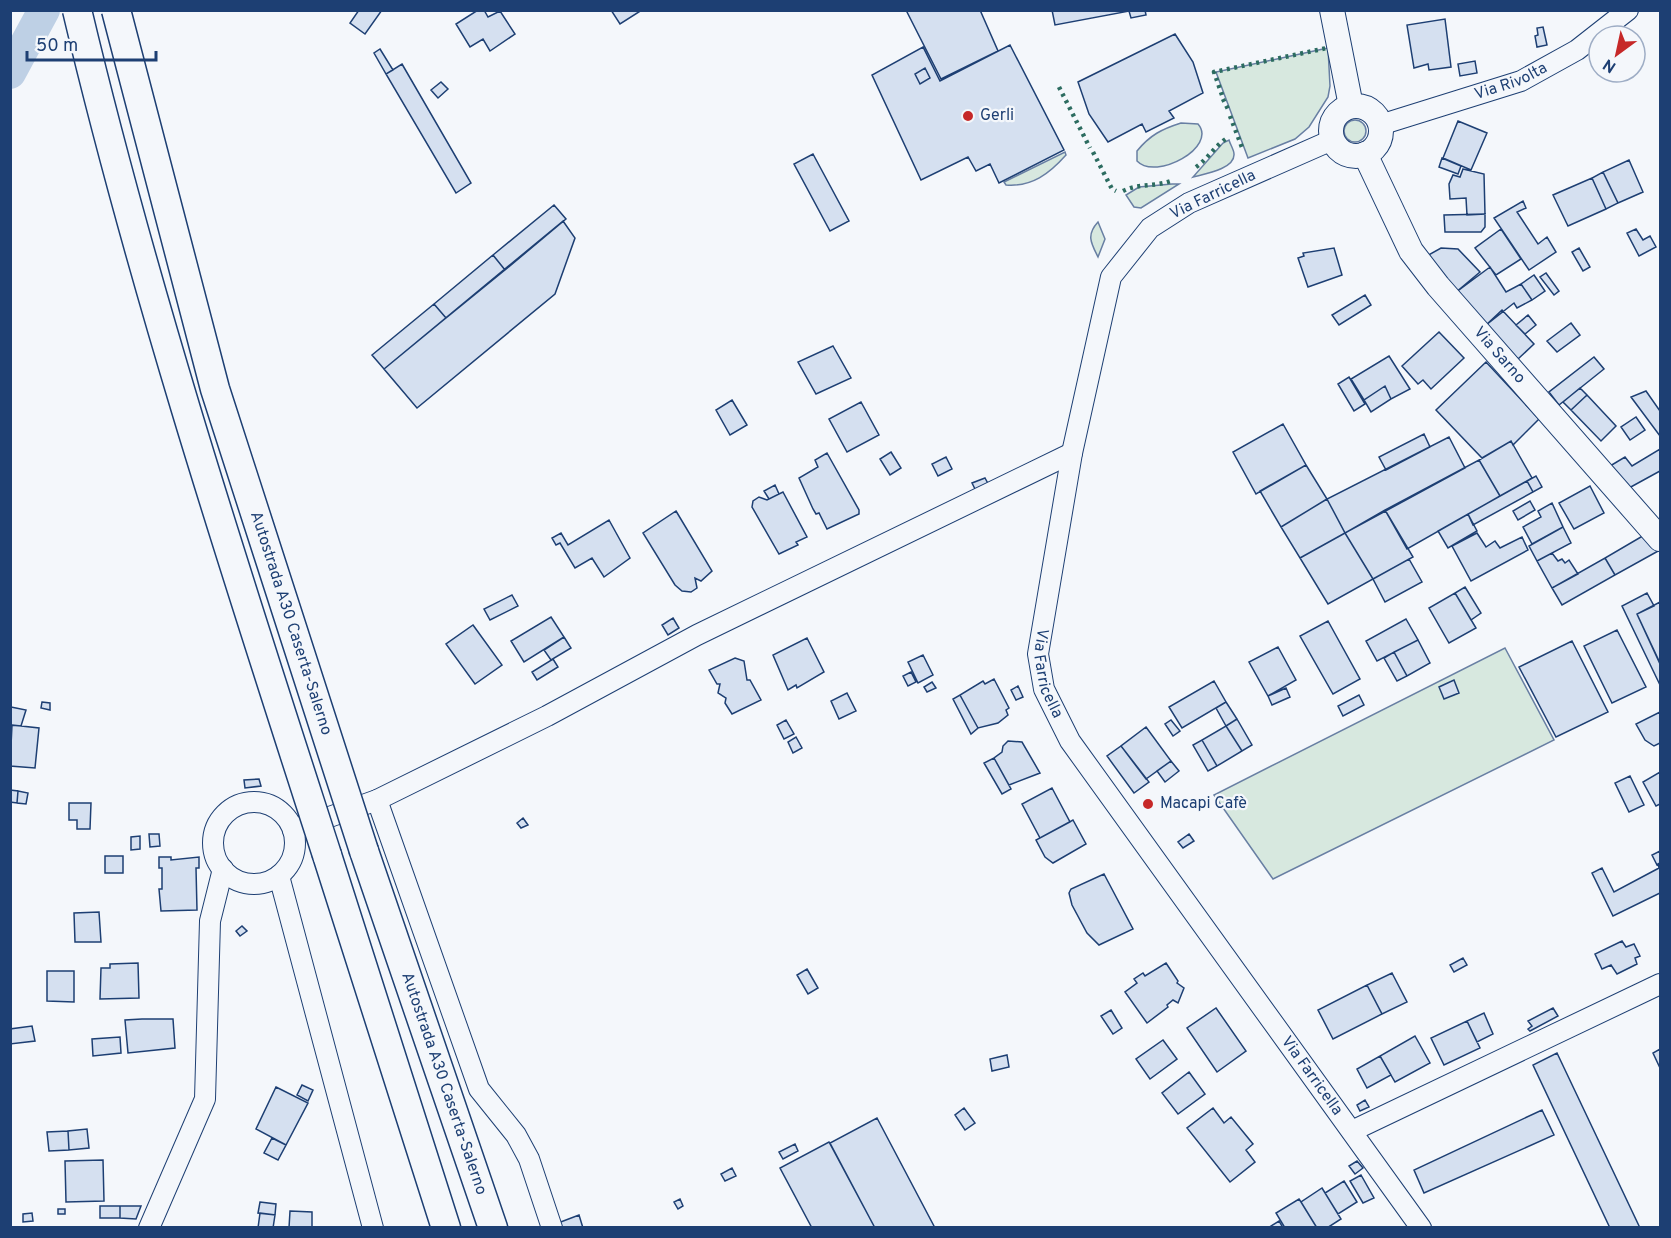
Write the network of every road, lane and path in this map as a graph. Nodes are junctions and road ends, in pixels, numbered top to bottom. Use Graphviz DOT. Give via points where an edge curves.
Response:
graph roads {
  1 [pos="77,10"];
  2 [pos="116,10"];
  3 [pos="1332,10"];
  4 [pos="1628,10"];
  5 [pos="1351,106"];
  6 [pos="1380,125"];
  7 [pos="1332,140"];
  8 [pos="1365,154"];
  9 [pos="1072,453"];
  10 [pos="1660,540"];
  11 [pos="377,800"];
  12 [pos="293,830"];
  13 [pos="223,869"];
  14 [pos="279,876"];
  15 [pos="1660,984"];
  16 [pos="1352,1131"];
  17 [pos="149,1227"];
  18 [pos="373,1227"];
  19 [pos="446,1227"];
  20 [pos="493,1227"];
  21 [pos="552,1227"];
  22 [pos="1421,1227"];
  1 -- 19 [label="highway, bridge" via="105,126 205,475"];
  2 -- 20 [label="highway, Autostrada A30 Caserta-Salerno, bridge" via="214,389 364,851"];
  3 -- 5 [label="main road"];
  4 -- 6 [label="street, Via Rivolta" via="1577,50 1521,81"];
  5 -- 6 [label="main road" via="1366,108"];
  5 -- 7 [label="main road" via="1334,118"];
  6 -- 8 [label="main road" via="1376,146"];
  7 -- 8 [label="main road" via="1342,152"];
  7 -- 9 [label="street, Via Farricella" via="1189,203 1150,228 1111,276"];
  8 -- 10 [label="main road, Via Sarno" via="1411,251"];
  9 -- 11 [label="street" via="697,635 547,716"];
  9 -- 16 [label="street, Via Farricella" via="1038,654 1044,689 1071,741"];
  11 -- 12 [label="street"];
  11 -- 21 [label="street" via="480,1089 516,1135 529,1159"];
  12 -- 13 [label="street" via="283,814 272,806 245,803 232,809 222,818 214,837 216,858"];
  12 -- 14 [label="street" via="294,853"];
  13 -- 14 [label="street" via="244,883 262,883"];
  13 -- 17 [label="street" via="210,921 205,1099"];
  14 -- 18 [label="street"];
  15 -- 16 [label="street"];
  16 -- 22 [label="street, Via Farricella"];
}
